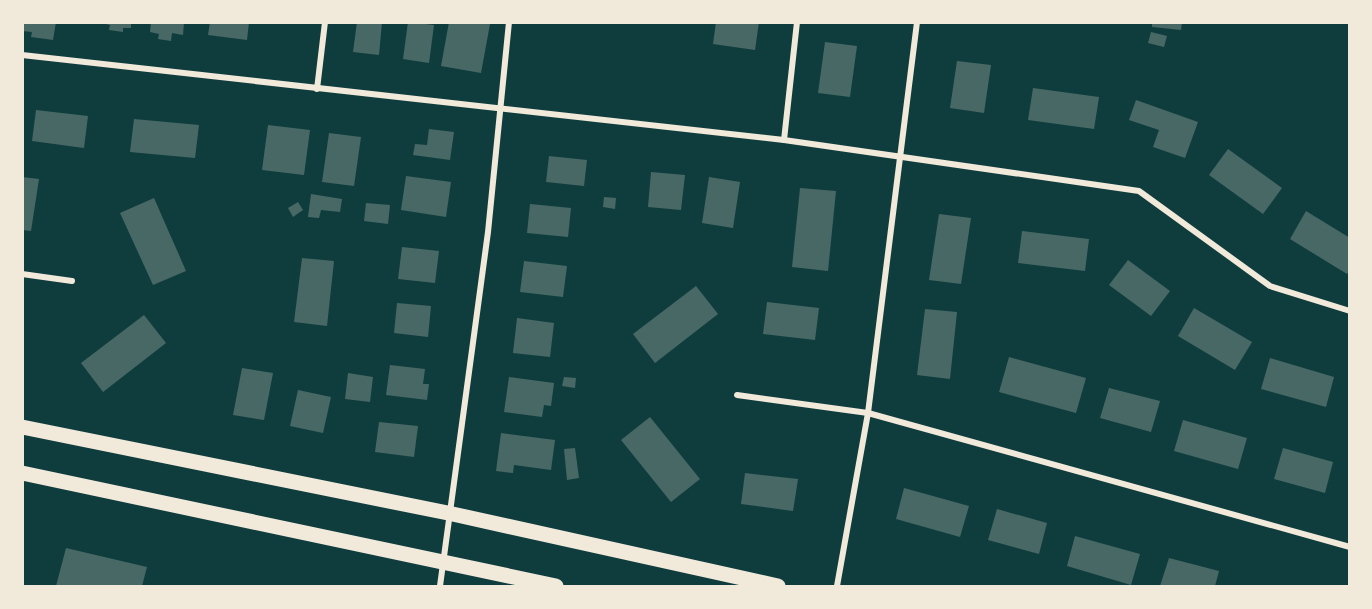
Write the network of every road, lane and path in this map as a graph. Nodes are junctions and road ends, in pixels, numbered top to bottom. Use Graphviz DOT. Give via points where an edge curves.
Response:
graph roads {
  1 [pos="325,22"];
  2 [pos="509,22"];
  3 [pos="797,22"];
  4 [pos="917,22"];
  5 [pos="22,55"];
  6 [pos="317,89"];
  7 [pos="500,108"];
  8 [pos="784,140"];
  9 [pos="899,155"];
  10 [pos="22,274"];
  11 [pos="72,281"];
  12 [pos="1350,311"];
  13 [pos="737,395"];
  14 [pos="868,413"];
  15 [pos="22,427"];
  16 [pos="22,473"];
  17 [pos="448,513"];
  18 [pos="1350,547"];
  19 [pos="443,562"];
  20 [pos="440,586"];
  21 [pos="556,586"];
  22 [pos="778,586"];
  23 [pos="837,586"];
  1 -- 6 [label="street"];
  2 -- 7 [label="street"];
  3 -- 8 [label="street"];
  4 -- 9 [label="street"];
  5 -- 6 [label="street"];
  6 -- 7 [label="street"];
  7 -- 8 [label="street"];
  7 -- 17 [label="street" via="488,232"];
  8 -- 9 [label="street"];
  9 -- 12 [label="street" via="1139,191 1270,286"];
  9 -- 14 [label="street"];
  10 -- 11 [label="street"];
  13 -- 14 [label="street"];
  14 -- 18 [label="street"];
  14 -- 23 [label="street"];
  15 -- 17 [label="main road"];
  16 -- 19 [label="main road"];
  17 -- 19 [label="street"];
  17 -- 22 [label="main road"];
  19 -- 20 [label="street"];
  19 -- 21 [label="main road"];
}
